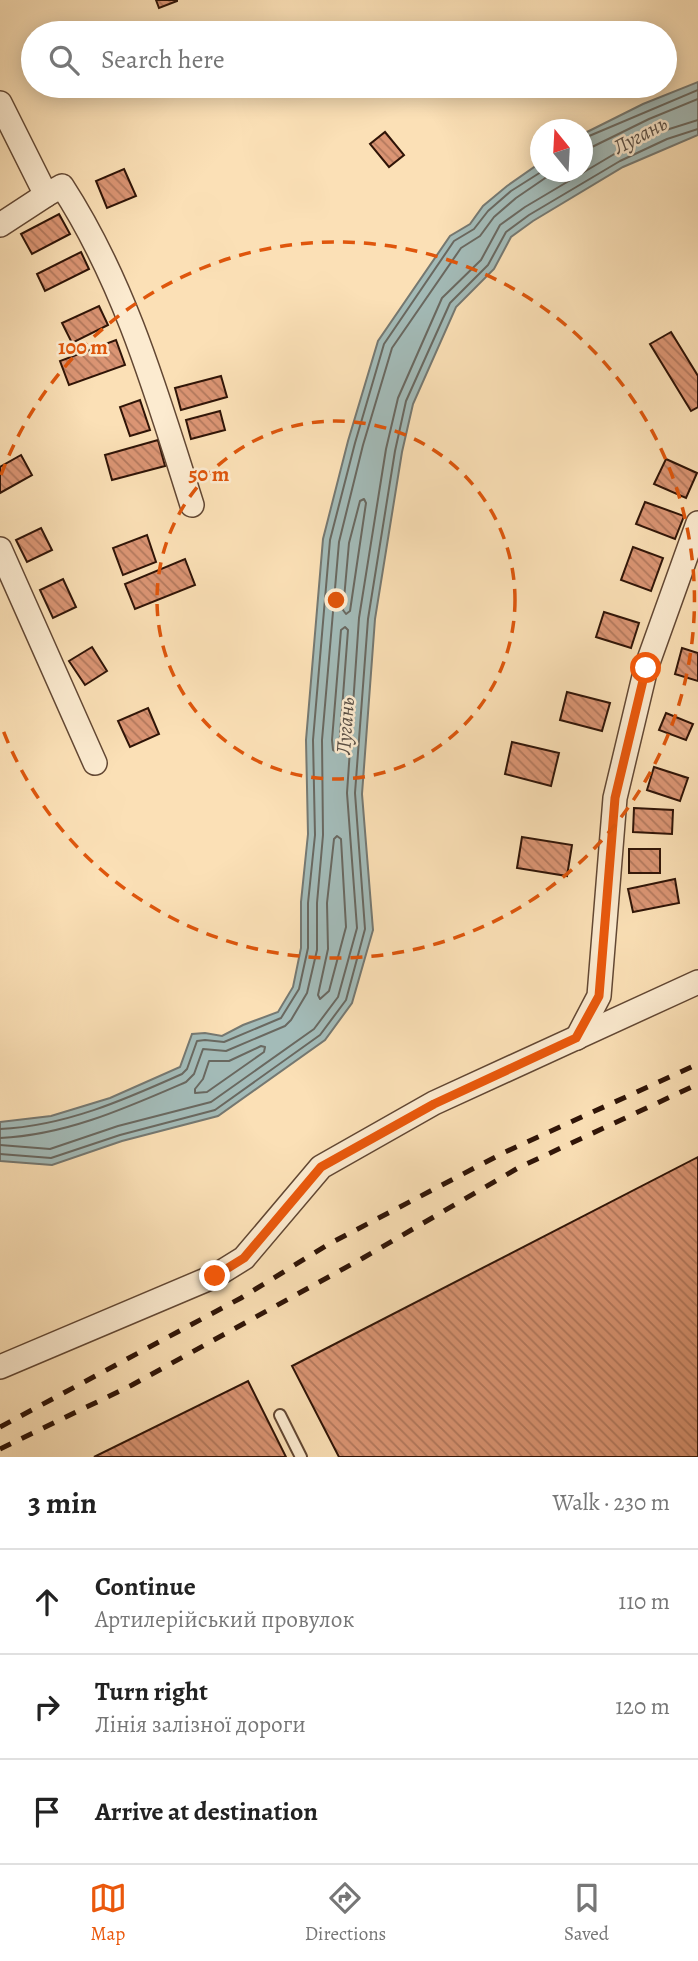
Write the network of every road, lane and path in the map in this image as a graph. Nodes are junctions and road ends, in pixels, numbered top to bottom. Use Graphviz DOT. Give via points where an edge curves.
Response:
graph roads {
  1 [pos="0,103"];
  2 [pos="46,195"];
  3 [pos="0,225"];
  4 [pos="191,505"];
  5 [pos="698,523"];
  6 [pos="0,549"];
  7 [pos="95,763"];
  8 [pos="698,982"];
  9 [pos="576,1038"];
  10 [pos="0,1367"];
  11 [pos="280,1415"];
  12 [pos="301,1457"];
  1 -- 2 [label="street"];
  2 -- 3 [label="street"];
  2 -- 4 [label="street" via="62,186 85,221 124,302"];
  5 -- 9 [label="street" via="646,668 615,798 599,996"];
  6 -- 7 [label="street"];
  8 -- 9 [label="street"];
  9 -- 10 [label="street" via="434,1104 321,1167 244,1258 215,1276"];
  11 -- 12 [label="lane"];
}
